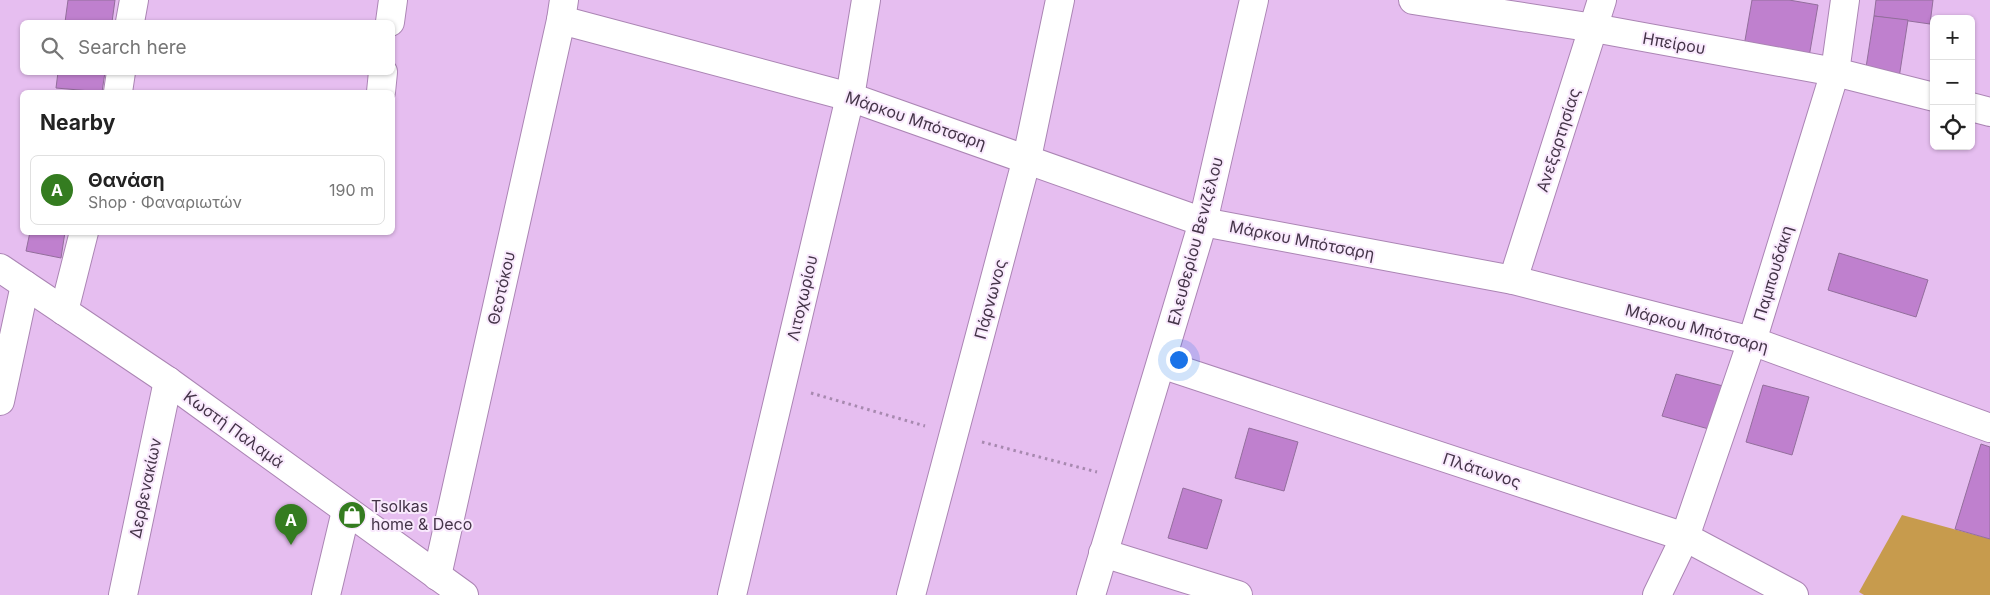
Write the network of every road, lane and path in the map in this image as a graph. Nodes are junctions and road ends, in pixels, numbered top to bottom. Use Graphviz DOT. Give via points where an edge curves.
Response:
graph roads {
  1 [pos="134,0"];
  2 [pos="393,0"];
  3 [pos="866,0"];
  4 [pos="1060,0"];
  5 [pos="1254,0"];
  6 [pos="1413,0"];
  7 [pos="1602,0"];
  8 [pos="1846,0"];
  9 [pos="562,10"];
  10 [pos="130,20"];
  11 [pos="390,20"];
  12 [pos="1594,28"];
  13 [pos="1835,72"];
  14 [pos="121,75"];
  15 [pos="383,75"];
  16 [pos="118,90"];
  17 [pos="381,90"];
  18 [pos="1930,96"];
  19 [pos="850,97"];
  20 [pos="1975,108"];
  21 [pos="1990,112"];
  22 [pos="1028,158"];
  23 [pos="1203,222"];
  24 [pos="83,235"];
  25 [pos="0,268"];
  26 [pos="1513,280"];
  27 [pos="25,285"];
  28 [pos="64,311"];
  29 [pos="1752,341"];
  30 [pos="1162,364"];
  31 [pos="168,381"];
  32 [pos="0,401"];
  33 [pos="1990,428"];
  34 [pos="346,511"];
  35 [pos="1685,537"];
  36 [pos="1103,553"];
  37 [pos="437,576"];
  38 [pos="122,595"];
  39 [pos="326,595"];
  40 [pos="464,595"];
  41 [pos="732,595"];
  42 [pos="911,595"];
  43 [pos="1092,595"];
  44 [pos="1238,595"];
  45 [pos="1657,595"];
  46 [pos="1794,595"];
  1 -- 10 [label="street"];
  2 -- 11 [label="street"];
  3 -- 19 [label="street, Λιτοχωρίου"];
  4 -- 22 [label="street, Πάρνωνος"];
  5 -- 23 [label="street, Ελευθερίου Βενιζέλου"];
  6 -- 12 [label="street, Ηπείρου"];
  7 -- 12 [label="street, Ανεξαρτησίας"];
  8 -- 13 [label="street, Παμπουδάκη"];
  9 -- 19 [label="street, Μάρκου Μπότσαρη"];
  9 -- 37 [label="street, Θεοτόκου"];
  12 -- 13 [label="street, Ηπείρου"];
  12 -- 26 [label="street, Ανεξαρτησίας"];
  13 -- 18 [label="street, Ηπείρου"];
  13 -- 29 [label="street, Παμπουδάκη"];
  14 -- 16 [label="street"];
  15 -- 17 [label="street"];
  19 -- 22 [label="street, Μάρκου Μπότσαρη"];
  19 -- 41 [label="street, Λιτοχωρίου"];
  20 -- 21 [label="street"];
  22 -- 23 [label="street, Μάρκου Μπότσαρη"];
  22 -- 42 [label="street, Πάρνωνος"];
  23 -- 26 [label="street, Μάρκου Μπότσαρη"];
  23 -- 30 [label="street, Ελευθερίου Βενιζέλου"];
  24 -- 28 [label="street"];
  25 -- 27 [label="street, Κωστή Παλαμά"];
  26 -- 29 [label="street, Μάρκου Μπότσαρη"];
  27 -- 28 [label="street, Κωστή Παλαμά"];
  27 -- 32 [label="street"];
  28 -- 31 [label="street, Κωστή Παλαμά"];
  29 -- 33 [label="street, Μάρκου Μπότσαρη"];
  29 -- 35 [label="street, Παμπουδάκη"];
  30 -- 35 [label="street, Πλάτωνος"];
  30 -- 36 [label="street, Ελευθερίου Βενιζέλου"];
  31 -- 34 [label="street, Κωστή Παλαμά"];
  31 -- 38 [label="street, Δερβενακίων"];
  34 -- 37 [label="street, Κωστή Παλαμά"];
  34 -- 39 [label="street"];
  35 -- 45 [label="street, Παμπουδάκη"];
  35 -- 46 [label="street, Πλάτωνος"];
  36 -- 43 [label="street, Ελευθερίου Βενιζέλου"];
  36 -- 44 [label="street"];
  37 -- 40 [label="street, Κωστή Παλαμά"];
}
